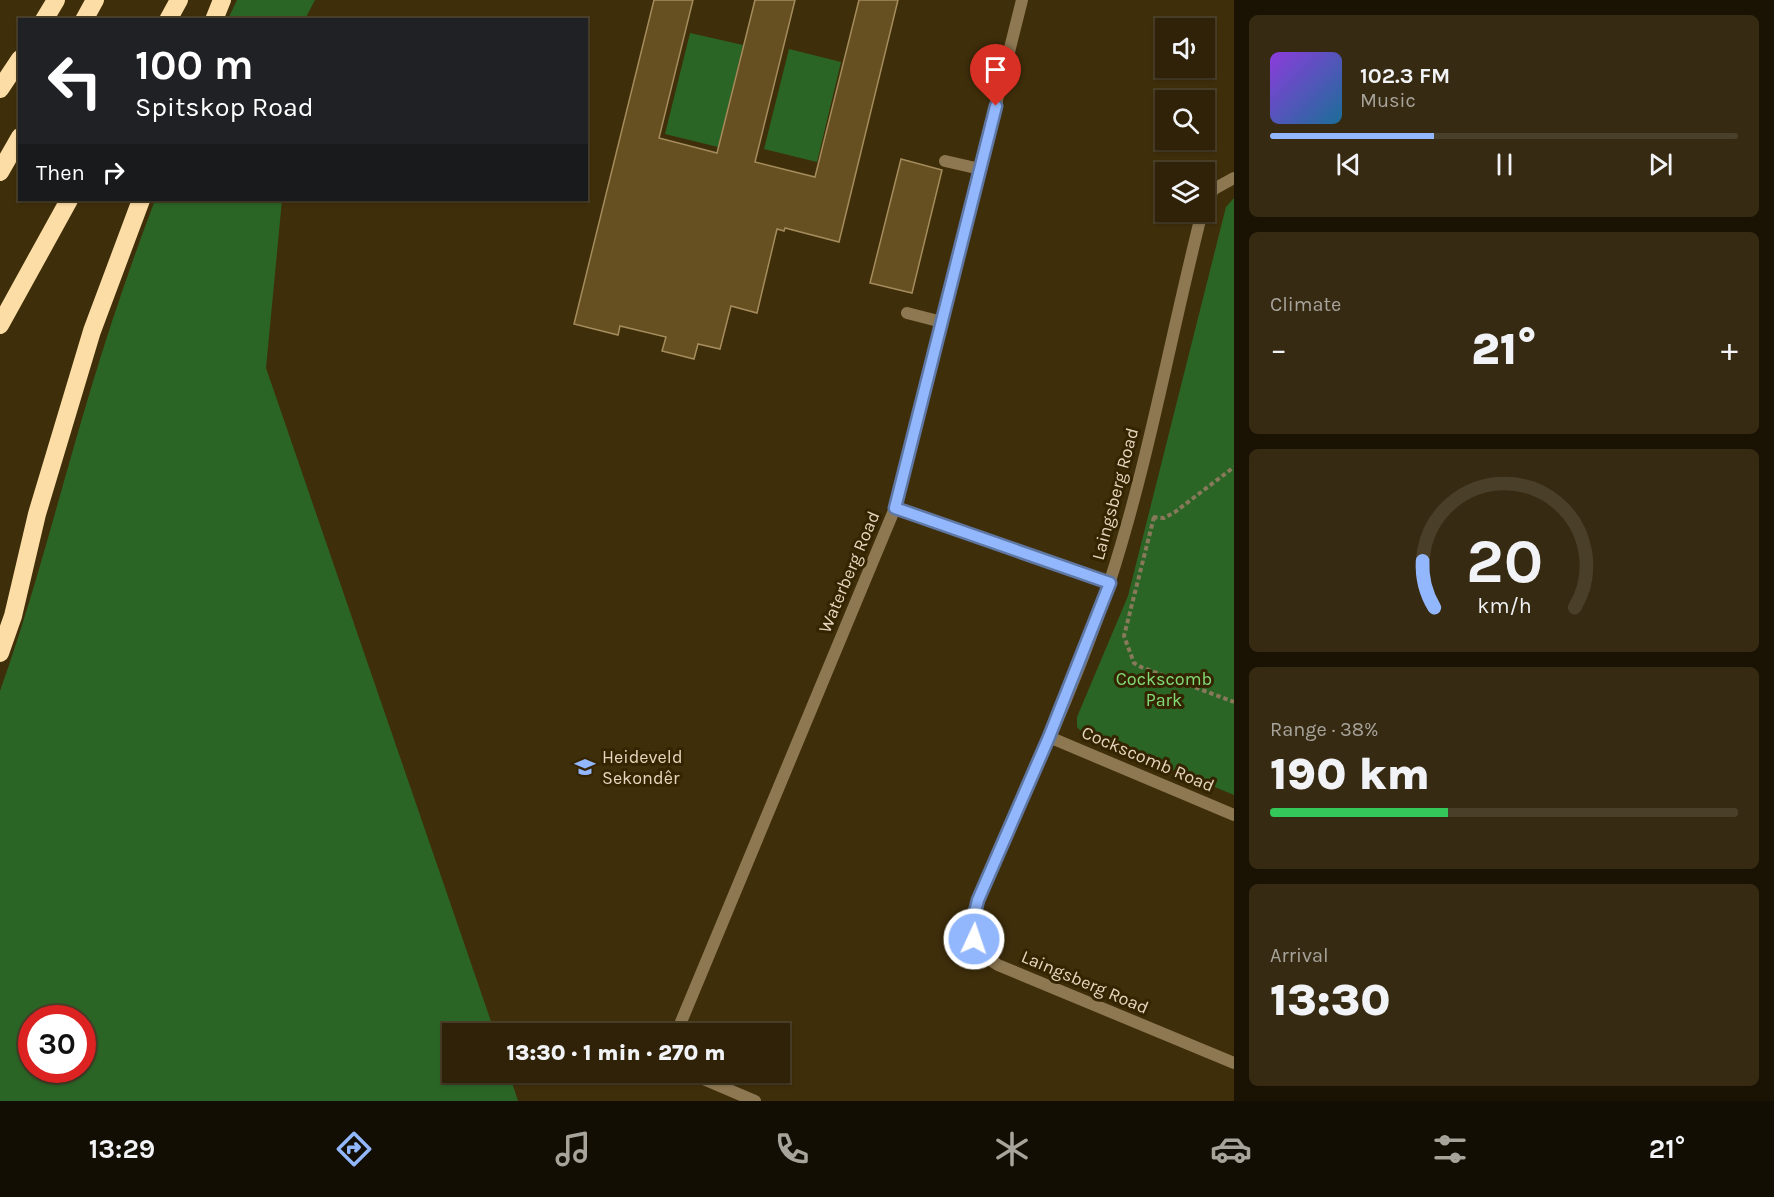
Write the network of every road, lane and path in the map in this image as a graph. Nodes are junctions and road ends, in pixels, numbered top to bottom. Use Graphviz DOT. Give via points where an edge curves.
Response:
graph roads {
  1 [pos="56,0"];
  2 [pos="95,0"];
  3 [pos="178,0"];
  4 [pos="222,0"];
  5 [pos="1022,0"];
  6 [pos="45,18"];
  7 [pos="85,18"];
  8 [pos="169,18"];
  9 [pos="215,18"];
  10 [pos="18,63"];
  11 [pos="0,89"];
  12 [pos="18,140"];
  13 [pos="945,161"];
  14 [pos="980,169"];
  15 [pos="0,172"];
  16 [pos="1234,178"];
  17 [pos="1215,189"];
  18 [pos="68,201"];
  19 [pos="141,201"];
  20 [pos="1200,222"];
  21 [pos="907,313"];
  22 [pos="942,321"];
  23 [pos="0,325"];
  24 [pos="1234,467"];
  25 [pos="895,508"];
  26 [pos="1144,515"];
  27 [pos="1154,518"];
  28 [pos="1110,583"];
  29 [pos="0,653"];
  30 [pos="1234,702"];
  31 [pos="1049,737"];
  32 [pos="1234,815"];
  33 [pos="681,1023"];
  34 [pos="1234,1064"];
  35 [pos="713,1083"];
  36 [pos="755,1101"];
  1 -- 6 [label="highway"];
  2 -- 7 [label="highway"];
  3 -- 8 [label="highway"];
  4 -- 9 [label="highway"];
  5 -- 14 [label="street, Waterberg Road"];
  10 -- 11 [label="highway"];
  12 -- 15 [label="highway"];
  13 -- 14 [label="street"];
  14 -- 22 [label="street, Waterberg Road"];
  16 -- 17 [label="street"];
  18 -- 23 [label="highway"];
  19 -- 29 [label="highway" via="92,332"];
  20 -- 28 [label="street, Laingsberg Road" via="1131,513"];
  21 -- 22 [label="street"];
  22 -- 25 [label="street, Waterberg Road"];
  24 -- 27 [label="path" via="1175,512"];
  25 -- 28 [label="street"];
  25 -- 33 [label="street, Waterberg Road"];
  26 -- 27 [label="path"];
  27 -- 30 [label="path" via="1124,636 1134,663"];
  28 -- 31 [label="street, Laingsberg Road"];
  31 -- 32 [label="street, Cockscomb Road"];
  31 -- 34 [label="street, Laingsberg Road" via="978,900 972,924 979,949 998,965"];
  35 -- 36 [label="street"];
}
